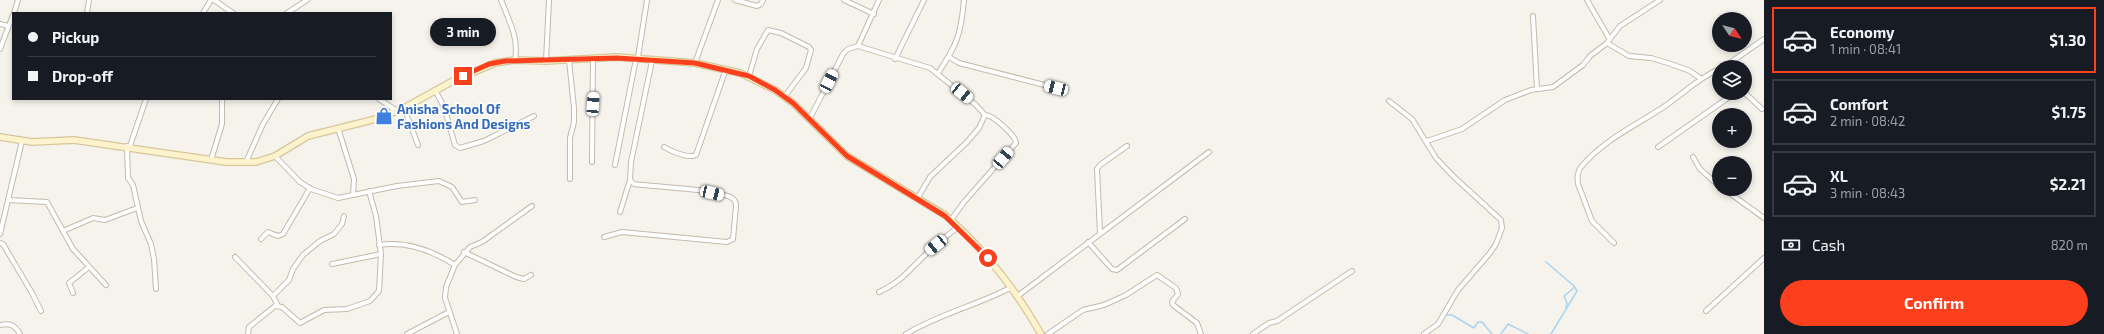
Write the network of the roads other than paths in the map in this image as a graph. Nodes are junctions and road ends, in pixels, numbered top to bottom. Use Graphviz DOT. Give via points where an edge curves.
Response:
graph roads {
  1 [pos="18,0"];
  2 [pos="89,0"];
  3 [pos="211,0"];
  4 [pos="214,0"];
  5 [pos="307,0"];
  6 [pos="501,0"];
  7 [pos="549,0"];
  8 [pos="647,0"];
  9 [pos="718,0"];
  10 [pos="735,0"];
  11 [pos="763,0"];
  12 [pos="844,0"];
  13 [pos="879,0"];
  14 [pos="924,0"];
  15 [pos="964,0"];
  16 [pos="1587,0"];
  17 [pos="1660,0"];
  18 [pos="14,12"];
  19 [pos="87,12"];
  20 [pos="204,12"];
  21 [pos="232,12"];
  22 [pos="289,12"];
  23 [pos="874,14"];
  24 [pos="12,16"];
  25 [pos="1533,16"];
  26 [pos="0,24"];
  27 [pos="8,26"];
  28 [pos="1609,38"];
  29 [pos="1764,40"];
  30 [pos="1607,43"];
  31 [pos="858,46"];
  32 [pos="0,49"];
  33 [pos="949,57"];
  34 [pos="593,58"];
  35 [pos="636,59"];
  36 [pos="895,59"];
  37 [pos="515,60"];
  38 [pos="569,60"];
  39 [pos="643,60"];
  40 [pos="1734,60"];
  41 [pos="546,61"];
  42 [pos="652,61"];
  43 [pos="695,63"];
  44 [pos="726,70"];
  45 [pos="1712,72"];
  46 [pos="938,73"];
  47 [pos="749,76"];
  48 [pos="1700,78"];
  49 [pos="1056,88"];
  50 [pos="1537,89"];
  51 [pos="435,90"];
  52 [pos="785,96"];
  53 [pos="146,100"];
  54 [pos="222,100"];
  55 [pos="277,100"];
  56 [pos="380,100"];
  57 [pos="1724,100"];
  58 [pos="1752,100"];
  59 [pos="1389,101"];
  60 [pos="404,108"];
  61 [pos="1762,109"];
  62 [pos="397,111"];
  63 [pos="984,115"];
  64 [pos="534,116"];
  65 [pos="810,118"];
  66 [pos="338,128"];
  67 [pos="0,137"];
  68 [pos="1427,141"];
  69 [pos="22,142"];
  70 [pos="418,145"];
  71 [pos="128,146"];
  72 [pos="1127,146"];
  73 [pos="664,147"];
  74 [pos="1658,147"];
  75 [pos="1209,152"];
  76 [pos="275,156"];
  77 [pos="1693,157"];
  78 [pos="210,160"];
  79 [pos="246,162"];
  80 [pos="592,162"];
  81 [pos="614,165"];
  82 [pos="570,179"];
  83 [pos="630,180"];
  84 [pos="1712,180"];
  85 [pos="310,188"];
  86 [pos="369,191"];
  87 [pos="353,195"];
  88 [pos="1734,196"];
  89 [pos="917,199"];
  90 [pos="8,200"];
  91 [pos="475,200"];
  92 [pos="532,206"];
  93 [pos="137,208"];
  94 [pos="620,212"];
  95 [pos="344,216"];
  96 [pos="1764,218"];
  97 [pos="1185,219"];
  98 [pos="951,220"];
  99 [pos="958,227"];
  100 [pos="63,231"];
  101 [pos="1100,233"];
  102 [pos="0,234"];
  103 [pos="604,238"];
  104 [pos="261,239"];
  105 [pos="1088,242"];
  106 [pos="0,243"];
  107 [pos="1614,243"];
  108 [pos="379,245"];
  109 [pos="464,252"];
  110 [pos="381,254"];
  111 [pos="235,257"];
  112 [pos="1764,258"];
  113 [pos="332,264"];
  114 [pos="455,265"];
  115 [pos="89,267"];
  116 [pos="1352,271"];
  117 [pos="531,275"];
  118 [pos="106,285"];
  119 [pos="1012,287"];
  120 [pos="156,289"];
  121 [pos="879,292"];
  122 [pos="73,293"];
  123 [pos="1018,295"];
  124 [pos="273,296"];
  125 [pos="278,306"];
  126 [pos="41,311"];
  127 [pos="1706,311"];
  128 [pos="449,312"];
  129 [pos="0,325"];
  130 [pos="20,334"];
  131 [pos="248,334"];
  132 [pos="407,334"];
  133 [pos="457,334"];
  134 [pos="906,334"];
  135 [pos="1041,334"];
  136 [pos="1048,334"];
  137 [pos="1201,334"];
  138 [pos="1253,334"];
  139 [pos="1424,334"];
  1 -- 18 [label="street"];
  2 -- 19 [label="street"];
  3 -- 20 [label="street"];
  4 -- 21 [label="street"];
  5 -- 22 [label="street"];
  6 -- 37 [label="street" via="515,36"];
  7 -- 41 [label="street"];
  8 -- 39 [label="street" via="638,57"];
  9 -- 43 [label="street"];
  10 -- 11 [label="street" via="757,6 762,4"];
  12 -- 23 [label="street"];
  13 -- 23 [label="street"];
  14 -- 36 [label="street"];
  15 -- 33 [label="street" via="960,34"];
  16 -- 28 [label="street"];
  17 -- 28 [label="street" via="1631,17"];
  23 -- 31 [label="street"];
  24 -- 27 [label="street"];
  25 -- 50 [label="street"];
  26 -- 27 [label="street"];
  27 -- 32 [label="street"];
  28 -- 30 [label="street"];
  29 -- 40 [label="street"];
  30 -- 48 [label="street" via="1629,56 1651,58 1671,64"];
  30 -- 50 [label="street" via="1582,66 1553,87"];
  31 -- 36 [label="street"];
  31 -- 65 [label="street" via="848,48 843,54"];
  33 -- 46 [label="street"];
  33 -- 49 [label="street" via="959,63"];
  34 -- 35 [label="street"];
  34 -- 38 [label="street"];
  34 -- 80 [label="street"];
  35 -- 39 [label="street"];
  35 -- 81 [label="street"];
  36 -- 46 [label="street" via="922,64"];
  37 -- 41 [label="street"];
  37 -- 51 [label="street" via="489,64"];
  38 -- 41 [label="street"];
  38 -- 82 [label="street" via="574,108 570,138"];
  39 -- 42 [label="street"];
  42 -- 43 [label="street"];
  42 -- 83 [label="street" via="631,162"];
  43 -- 44 [label="street"];
  44 -- 47 [label="street"];
  44 -- 73 [label="street" via="696,155 670,151"];
  45 -- 48 [label="street"];
  46 -- 63 [label="street"];
  47 -- 52 [label="street"];
  47 -- 52 [label="street" via="757,49 768,30 781,33 808,46 811,50 806,68"];
  48 -- 107 [label="street" via="1668,103 1605,144 1580,168 1578,184 1592,221"];
  50 -- 68 [label="street" via="1505,100 1462,129"];
  51 -- 60 [label="street"];
  51 -- 64 [label="street" via="444,107 458,148 473,145"];
  52 -- 65 [label="street"];
  53 -- 71 [label="street"];
  54 -- 78 [label="street" via="222,124"];
  55 -- 79 [label="street" via="263,124"];
  56 -- 62 [label="street"];
  57 -- 74 [label="street"];
  58 -- 61 [label="street"];
  59 -- 68 [label="street" via="1412,119 1421,136"];
  60 -- 62 [label="street"];
  60 -- 70 [label="street"];
  62 -- 66 [label="street" via="380,118"];
  63 -- 89 [label="street" via="979,128 930,177"];
  63 -- 98 [label="street" via="990,116 1012,134 1016,143"];
  65 -- 89 [label="street" via="847,156"];
  66 -- 76 [label="street" via="308,136"];
  66 -- 87 [label="street" via="354,179"];
  67 -- 69 [label="street"];
  68 -- 139 [label="street" via="1436,158 1453,176 1496,213 1501,220 1502,228 1496,244 1458,290 1438,324"];
  69 -- 71 [label="street" via="74,140"];
  69 -- 90 [label="street"];
  71 -- 78 [label="street"];
  71 -- 93 [label="street" via="128,178 133,185"];
  72 -- 101 [label="street" via="1097,169"];
  75 -- 101 [label="street"];
  76 -- 79 [label="street" via="256,162"];
  76 -- 85 [label="street" via="300,182"];
  77 -- 84 [label="street" via="1700,169"];
  78 -- 79 [label="street"];
  83 -- 94 [label="street"];
  83 -- 103 [label="street" via="640,185 731,197 736,202 733,238 727,242 622,232"];
  85 -- 87 [label="street" via="338,198"];
  85 -- 104 [label="street" via="282,234 278,236 268,232"];
  86 -- 87 [label="street"];
  86 -- 91 [label="street" via="439,181 452,187 462,202"];
  86 -- 108 [label="street" via="376,216"];
  88 -- 96 [label="street"];
  89 -- 98 [label="street"];
  90 -- 100 [label="street" via="46,201 54,211"];
  90 -- 102 [label="street"];
  92 -- 109 [label="street"];
  93 -- 100 [label="street" via="105,220 93,218"];
  93 -- 120 [label="street" via="151,244"];
  95 -- 124 [label="street" via="342,224 334,234 320,241 303,256 293,269 289,280"];
  97 -- 105 [label="street" via="1117,270 1112,269"];
  98 -- 99 [label="street"];
  99 -- 119 [label="street" via="996,266"];
  99 -- 121 [label="street" via="925,254 905,277"];
  100 -- 115 [label="street" via="73,249"];
  101 -- 105 [label="street"];
  105 -- 123 [label="street"];
  106 -- 126 [label="street" via="32,292"];
  108 -- 110 [label="street"];
  108 -- 114 [label="street" via="390,243 430,251"];
  109 -- 114 [label="street"];
  109 -- 117 [label="street" via="516,277 524,279"];
  110 -- 113 [label="street"];
  110 -- 125 [label="street" via="379,291 370,301 347,309 324,310 300,322"];
  111 -- 124 [label="street"];
  112 -- 127 [label="street"];
  114 -- 128 [label="street" via="446,288 445,298"];
  115 -- 118 [label="street"];
  115 -- 122 [label="street" via="68,283"];
  116 -- 138 [label="street"];
  119 -- 123 [label="street"];
  119 -- 134 [label="street"];
  123 -- 135 [label="street"];
  124 -- 125 [label="street"];
  125 -- 131 [label="street" via="268,310 249,327"];
  128 -- 132 [label="street"];
  128 -- 133 [label="street"];
  129 -- 130 [label="street" via="14,326"];
  136 -- 137 [label="street" via="1083,310 1104,305 1126,295 1157,275 1176,288 1178,294 1172,302 1173,305 1197,323"];
}
